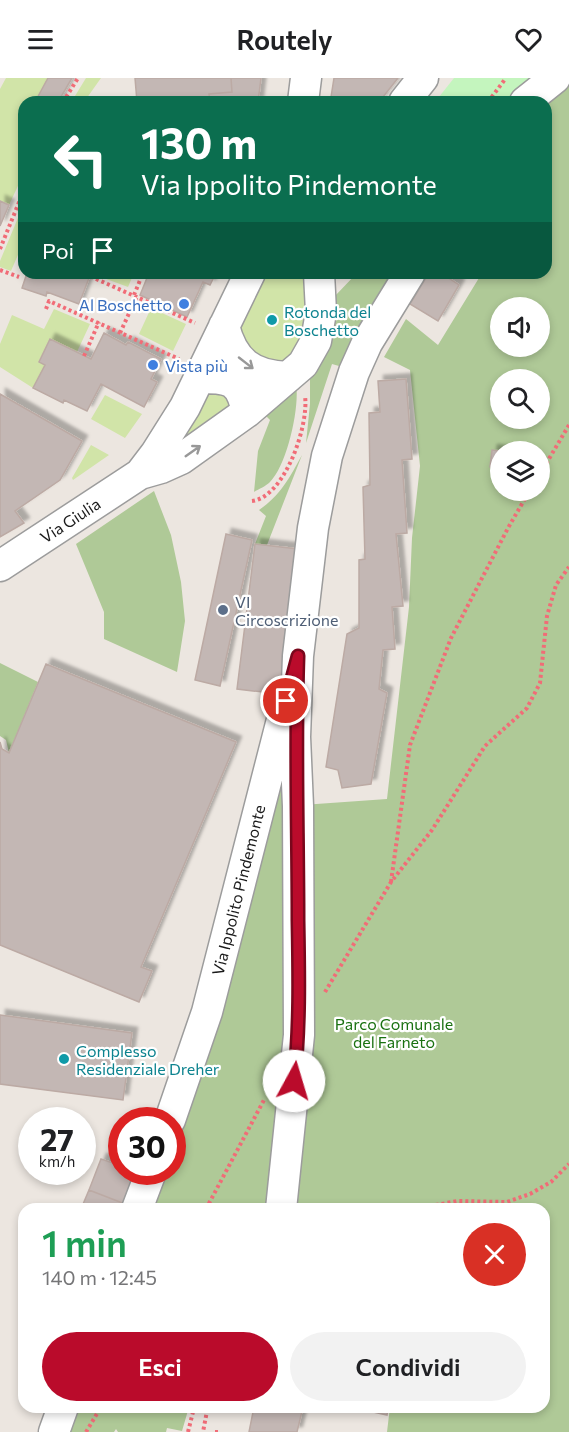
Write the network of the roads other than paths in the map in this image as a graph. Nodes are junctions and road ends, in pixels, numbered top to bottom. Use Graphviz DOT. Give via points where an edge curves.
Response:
graph roads {
  1 [pos="306,78"];
  2 [pos="423,78"];
  3 [pos="555,78"];
  4 [pos="304,96"];
  5 [pos="409,96"];
  6 [pos="532,96"];
  7 [pos="246,279"];
  8 [pos="317,279"];
  9 [pos="406,279"];
  10 [pos="210,324"];
  11 [pos="189,369"];
  12 [pos="296,384"];
  13 [pos="247,412"];
  14 [pos="140,474"];
  15 [pos="0,566"];
  16 [pos="298,656"];
  17 [pos="174,1107"];
  18 [pos="146,1185"];
  19 [pos="139,1203"];
  20 [pos="282,1203"];
  21 [pos="61,1413"];
  22 [pos="54,1432"];
  1 -- 4 [label="street"];
  2 -- 5 [label="street"];
  3 -- 6 [label="street"];
  7 -- 10 [label="street"];
  8 -- 12 [label="street" via="321,312 316,341"];
  9 -- 16 [label="street, Via Ippolito Pindemonte" via="354,372 327,456 313,528"];
  10 -- 11 [label="street"];
  10 -- 12 [label="street, one-way" via="228,339 235,355 248,367"];
  11 -- 13 [label="street" via="230,380 239,387"];
  11 -- 14 [label="street" via="185,406"];
  12 -- 13 [label="street"];
  14 -- 13 [label="street, one-way" via="181,459"];
  14 -- 15 [label="street, Via Giulia"];
  16 -- 17 [label="street, Via Ippolito Pindemonte" via="207,1012"];
  16 -- 20 [label="street, Via Ippolito Pindemonte" via="295,737 299,1035"];
  18 -- 19 [label="street"];
  21 -- 22 [label="street"];
}
